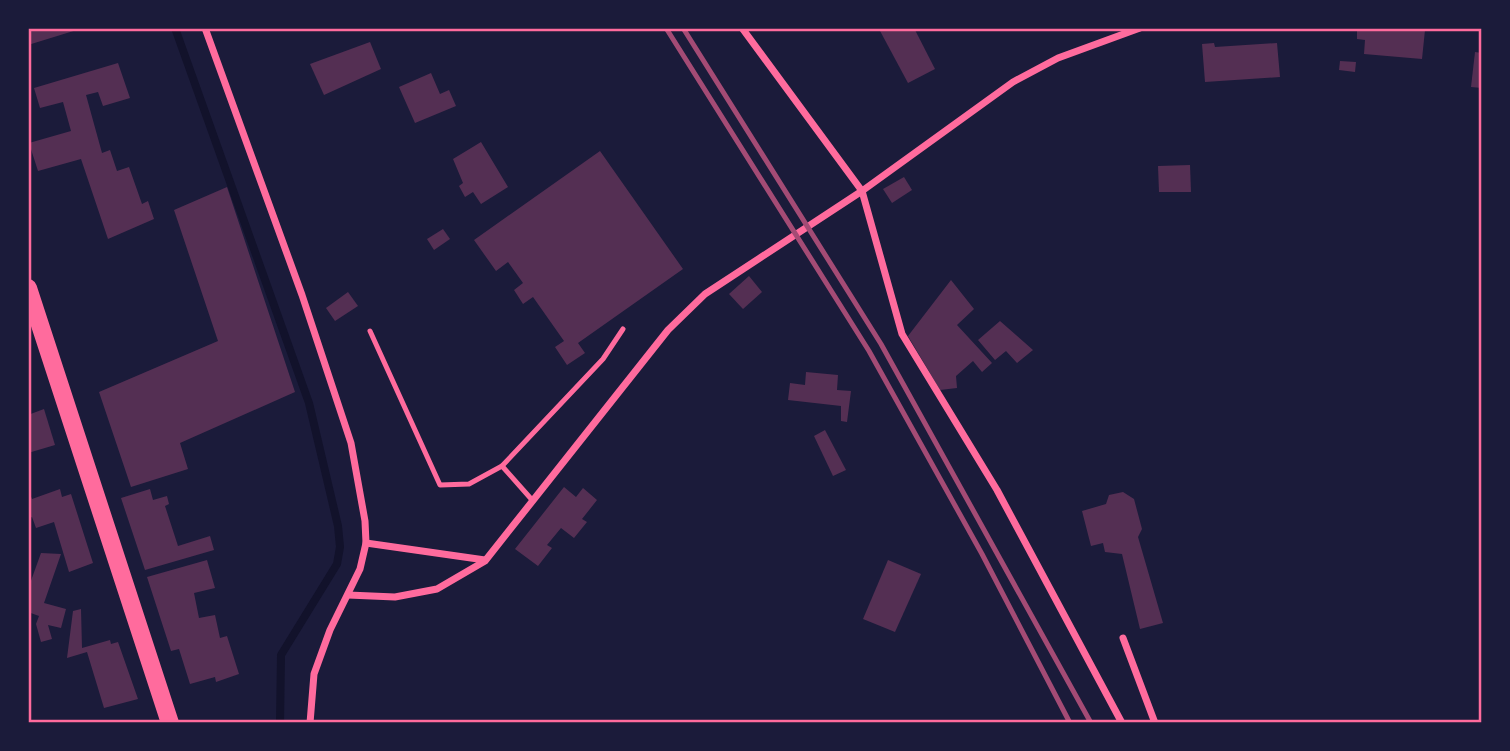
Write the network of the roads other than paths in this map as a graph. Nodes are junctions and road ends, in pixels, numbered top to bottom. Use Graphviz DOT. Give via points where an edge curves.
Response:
graph roads {
  1 [pos="205,28"];
  2 [pos="742,28"];
  3 [pos="1140,28"];
  4 [pos="862,191"];
  5 [pos="28,288"];
  6 [pos="623,329"];
  7 [pos="370,331"];
  8 [pos="502,466"];
  9 [pos="533,501"];
  10 [pos="366,542"];
  11 [pos="485,561"];
  12 [pos="348,595"];
  13 [pos="1123,638"];
  14 [pos="170,723"];
  15 [pos="310,723"];
  16 [pos="1122,723"];
  17 [pos="1155,723"];
  1 -- 10 [label="street" via="351,443"];
  2 -- 4 [label="street"];
  3 -- 4 [label="street" via="1058,58 1013,82"];
  4 -- 9 [label="street" via="705,294 668,330"];
  4 -- 16 [label="street" via="902,334 997,490"];
  5 -- 14 [label="main road"];
  6 -- 8 [label="lane" via="603,359"];
  7 -- 8 [label="lane" via="440,485 469,484"];
  8 -- 9 [label="lane"];
  9 -- 11 [label="street"];
  10 -- 11 [label="street"];
  10 -- 12 [label="street"];
  11 -- 12 [label="street" via="437,589 395,597"];
  12 -- 15 [label="street" via="314,674"];
  13 -- 17 [label="street"];
}
